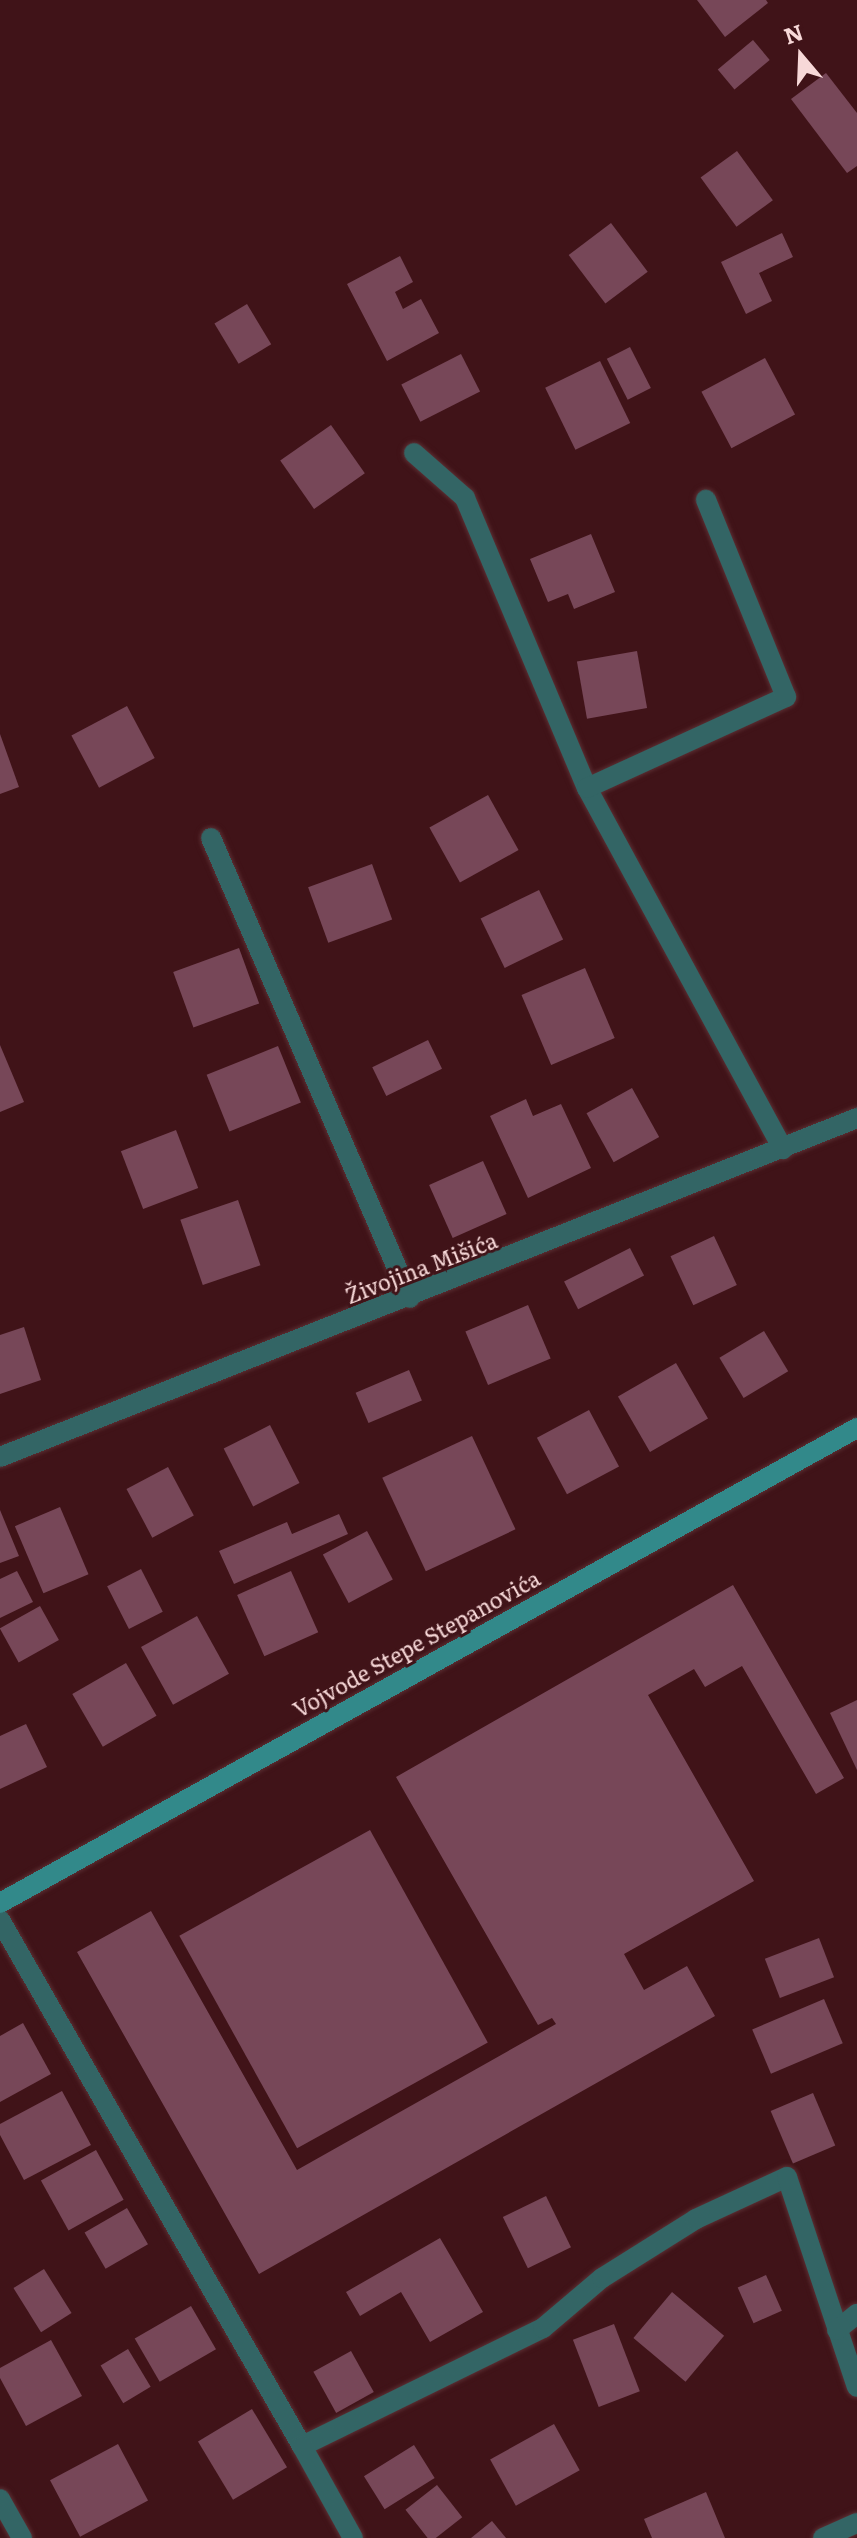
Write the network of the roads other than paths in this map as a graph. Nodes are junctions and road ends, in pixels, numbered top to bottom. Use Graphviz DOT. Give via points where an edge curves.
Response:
graph roads {
  1 [pos="414,453"];
  2 [pos="706,500"];
  3 [pos="587,788"];
  4 [pos="211,838"];
  5 [pos="857,1118"];
  6 [pos="783,1149"];
  7 [pos="410,1298"];
  8 [pos="857,1428"];
  9 [pos="0,1457"];
  10 [pos="0,1903"];
  11 [pos="0,1920"];
  12 [pos="857,2314"];
  13 [pos="837,2330"];
  14 [pos="857,2387"];
  15 [pos="302,2446"];
  16 [pos="0,2499"];
  17 [pos="857,2523"];
  18 [pos="22,2538"];
  19 [pos="353,2538"];
  20 [pos="823,2538"];
  1 -- 3 [label="street" via="465,498"];
  2 -- 3 [label="street" via="786,697"];
  3 -- 6 [label="street"];
  4 -- 7 [label="street"];
  5 -- 6 [label="street, Živojina Mišića"];
  6 -- 7 [label="street, Živojina Mišića"];
  7 -- 9 [label="street, Živojina Mišića"];
  8 -- 10 [label="street, Vojvode Stepe Stepanovića"];
  11 -- 15 [label="street"];
  12 -- 13 [label="street"];
  13 -- 14 [label="street"];
  13 -- 15 [label="street" via="787,2177 696,2219 602,2278 543,2328"];
  15 -- 19 [label="street"];
  16 -- 18 [label="street"];
  17 -- 20 [label="street"];
}
